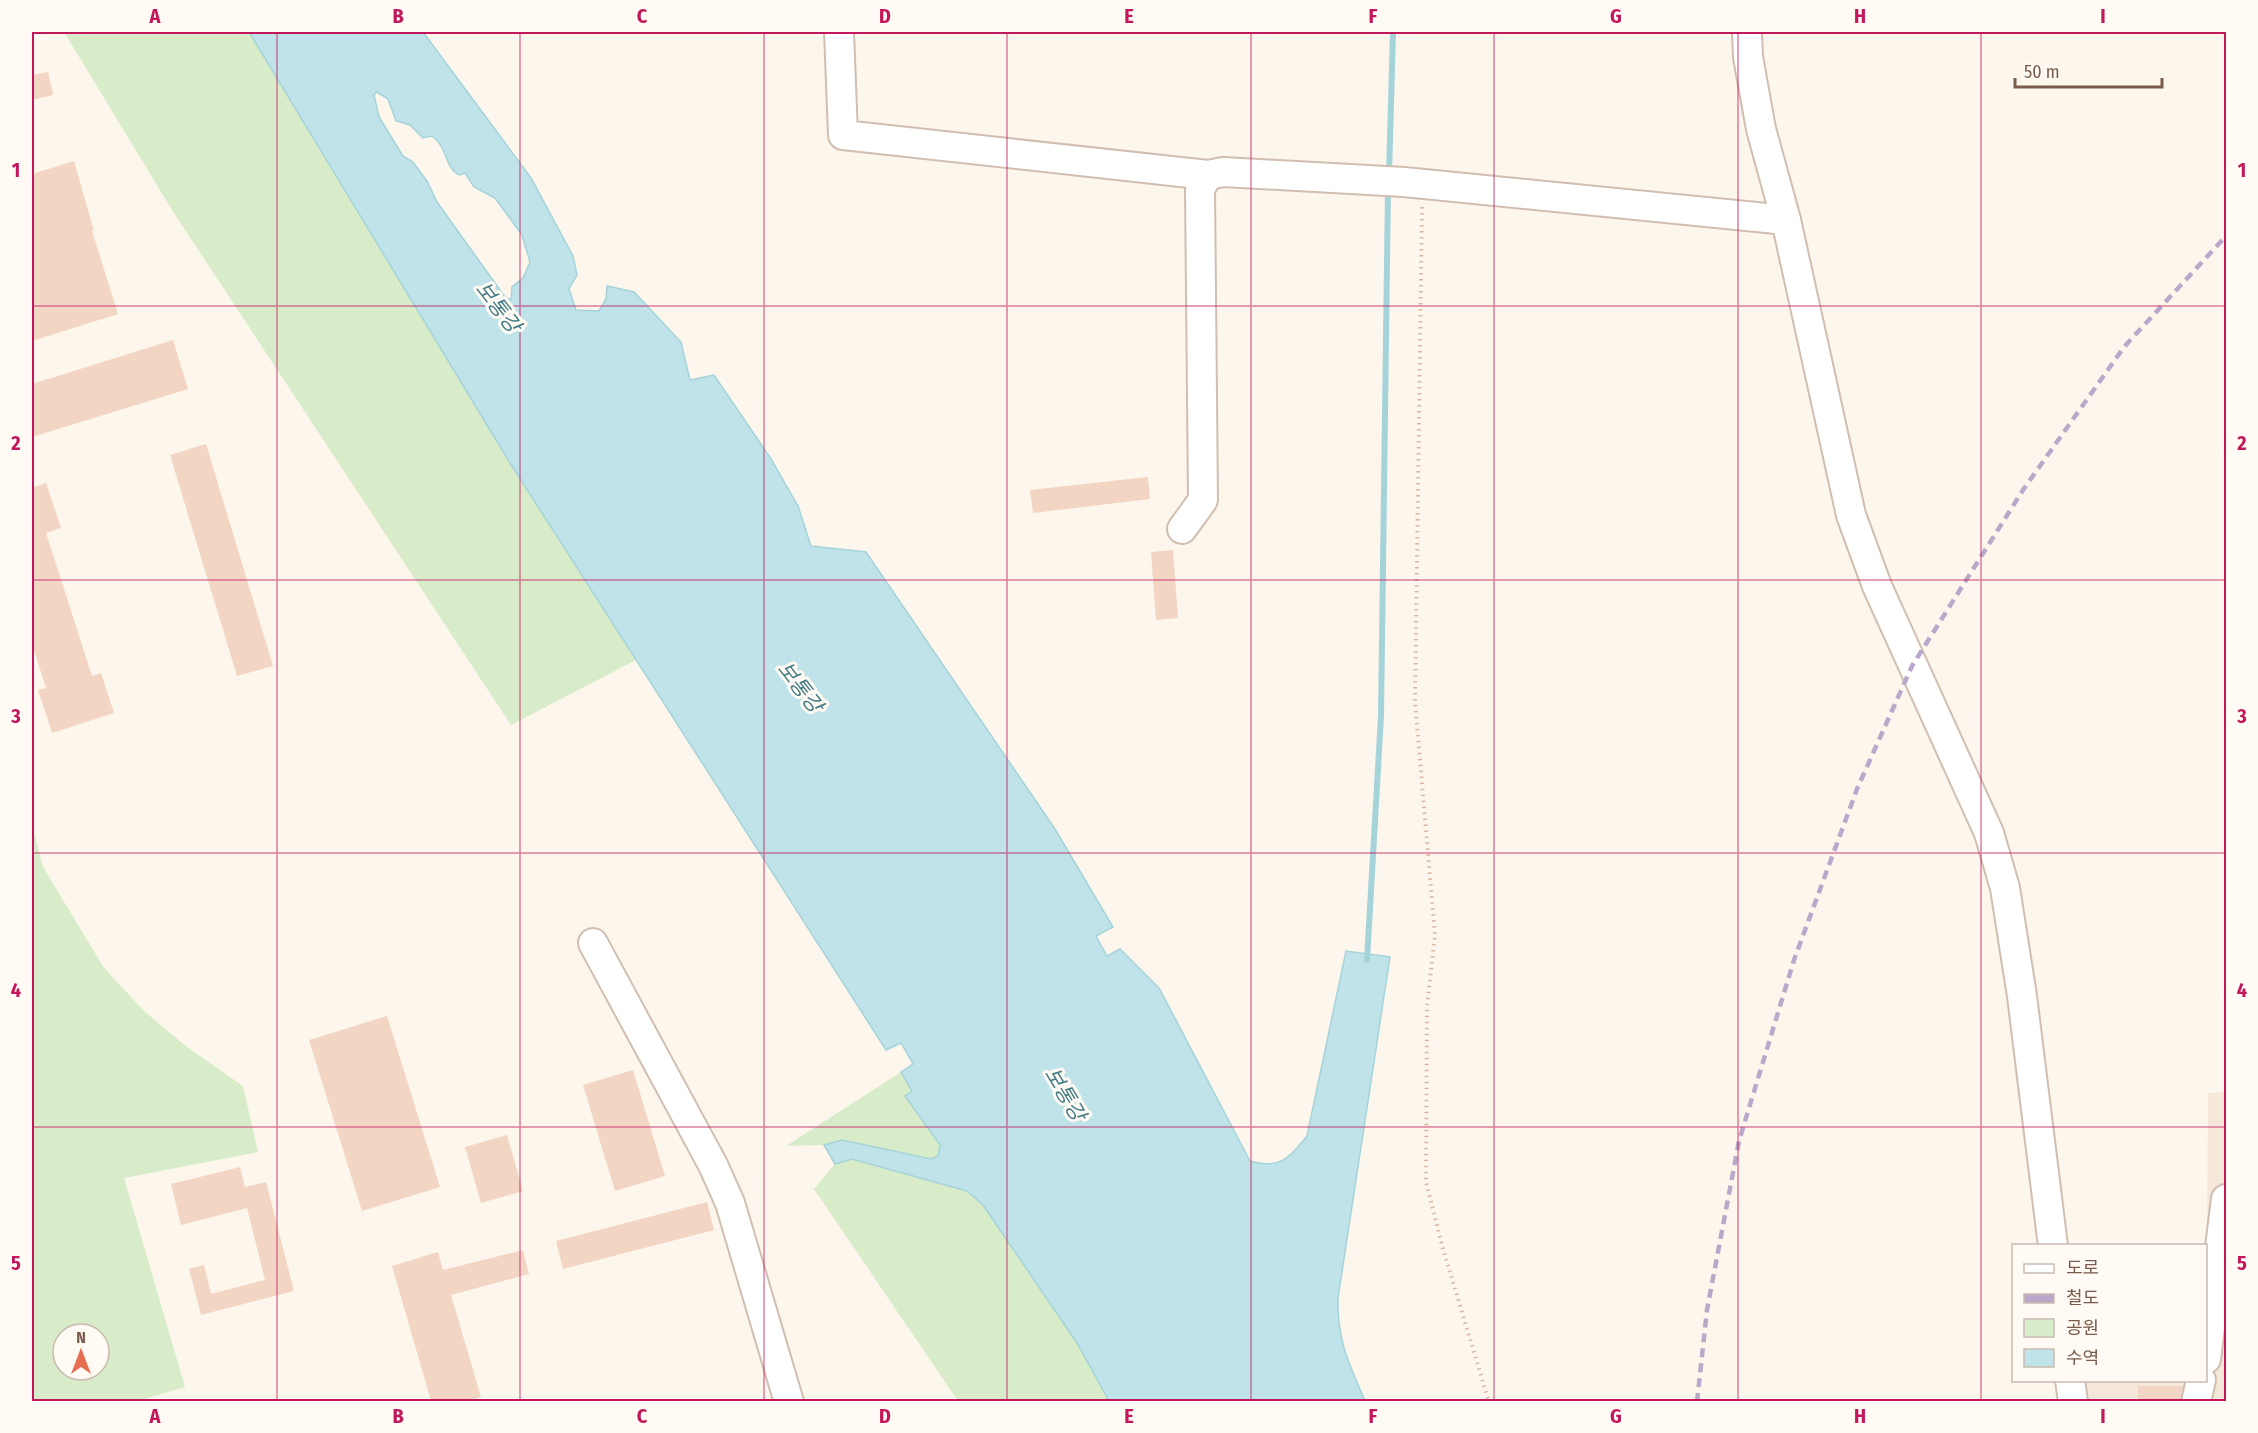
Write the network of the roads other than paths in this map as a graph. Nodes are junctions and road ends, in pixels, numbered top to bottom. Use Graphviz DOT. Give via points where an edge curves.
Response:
graph roads {
  1 [pos="839,32"];
  2 [pos="1747,32"];
  3 [pos="1208,175"];
  4 [pos="1786,220"];
  5 [pos="1182,529"];
  6 [pos="593,943"];
  7 [pos="2226,1199"];
  8 [pos="2053,1244"];
  9 [pos="2207,1344"];
  10 [pos="2070,1382"];
  11 [pos="2200,1382"];
  12 [pos="789,1401"];
  13 [pos="2073,1401"];
  14 [pos="2196,1401"];
  1 -- 3 [label="street" via="843,135"];
  2 -- 4 [label="street" via="1761,129"];
  3 -- 4 [label="street" via="1223,172 1413,184"];
  3 -- 5 [label="street" via="1200,189 1203,500"];
  4 -- 8 [label="street" via="1851,515 1877,586 1998,858 2010,913"];
  6 -- 12 [label="street" via="730,1203"];
  7 -- 9 [label="street"];
  10 -- 13 [label="street"];
  11 -- 14 [label="street"];
}
